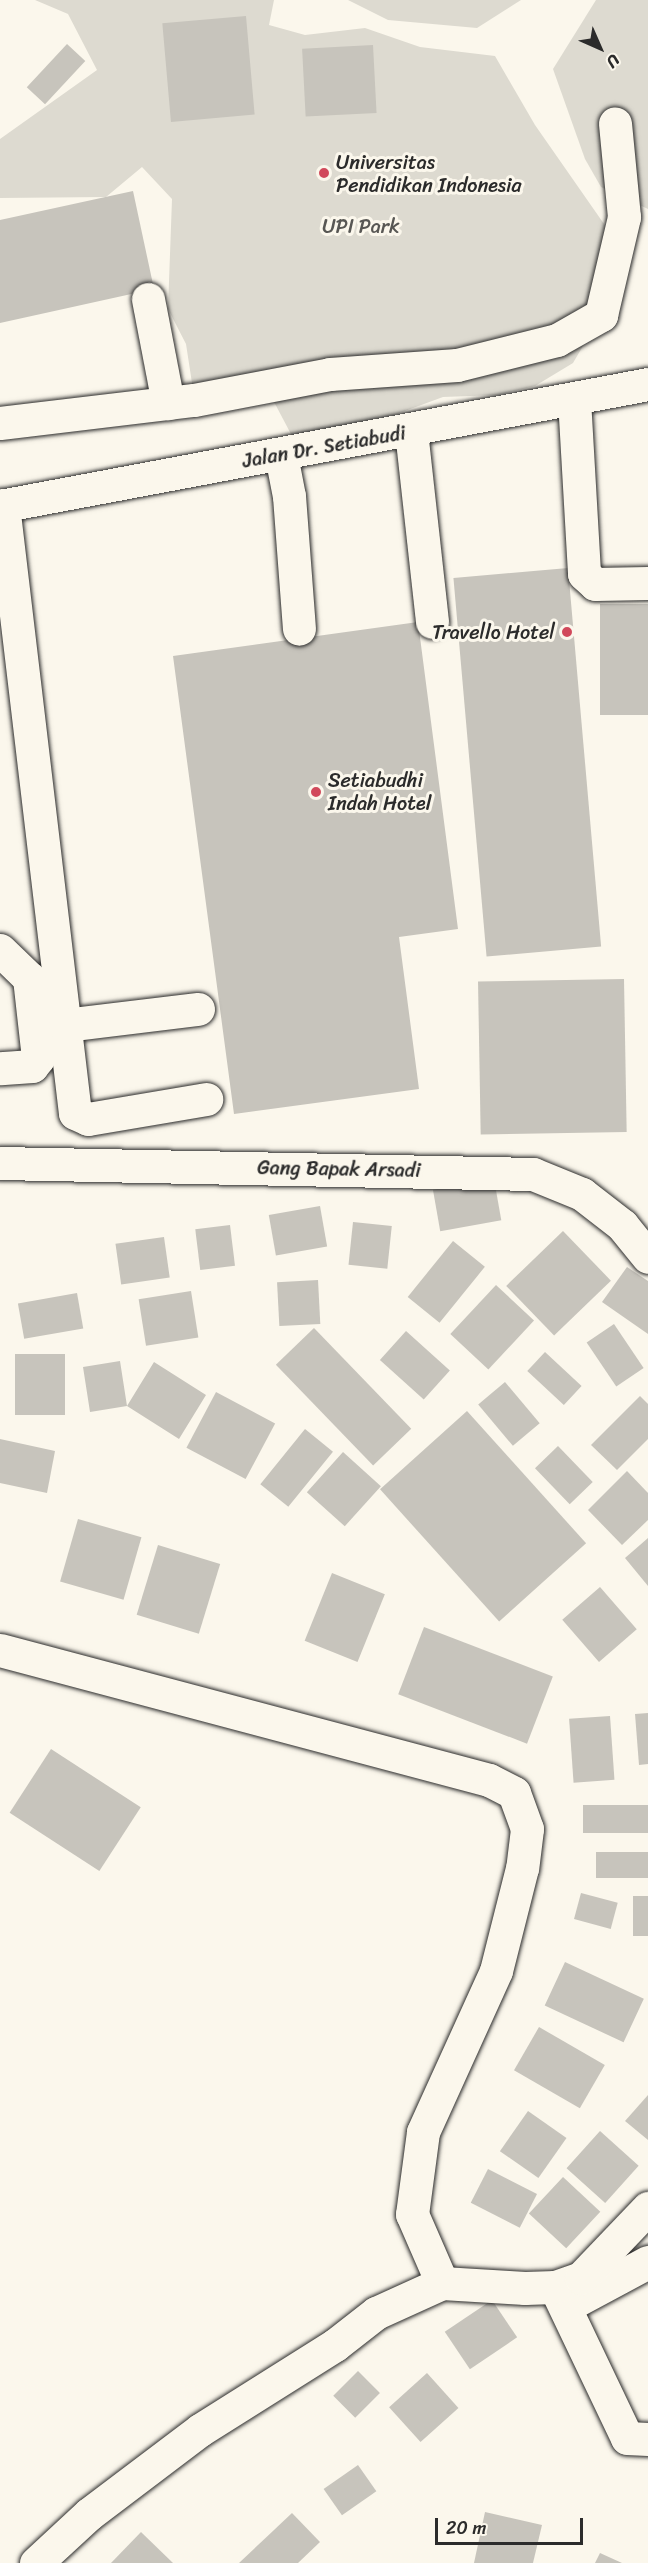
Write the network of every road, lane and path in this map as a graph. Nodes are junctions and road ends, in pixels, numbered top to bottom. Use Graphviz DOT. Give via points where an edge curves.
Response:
graph roads {
  1 [pos="615,123"];
  2 [pos="148,299"];
  3 [pos="648,384"];
  4 [pos="574,399"];
  5 [pos="168,403"];
  6 [pos="0,423"];
  7 [pos="411,431"];
  8 [pos="281,455"];
  9 [pos="1,506"];
  10 [pos="648,583"];
  11 [pos="432,622"];
  12 [pos="298,629"];
  13 [pos="0,950"];
  14 [pos="14,979"];
  15 [pos="198,1010"];
  16 [pos="65,1025"];
  17 [pos="0,1068"];
  18 [pos="206,1099"];
  19 [pos="0,1163"];
  20 [pos="648,1257"];
  21 [pos="0,1650"];
  22 [pos="648,2208"];
  23 [pos="648,2262"];
  24 [pos="442,2283"];
  25 [pos="561,2296"];
  26 [pos="648,2439"];
  27 [pos="36,2563"];
  1 -- 5 [label="street" via="624,218 601,315 557,340 457,365 330,374"];
  2 -- 5 [label="street"];
  3 -- 4 [label="street, Jalan Dr. Setiabudi"];
  4 -- 7 [label="street, Jalan Dr. Setiabudi"];
  4 -- 10 [label="street" via="584,574 595,585"];
  5 -- 6 [label="street"];
  7 -- 8 [label="street, Jalan Dr. Setiabudi"];
  7 -- 11 [label="street"];
  8 -- 9 [label="street, Jalan Dr. Setiabudi"];
  8 -- 12 [label="street" via="289,496"];
  9 -- 16 [label="street"];
  13 -- 14 [label="street"];
  14 -- 17 [label="street" via="38,1058 32,1066"];
  15 -- 16 [label="street"];
  16 -- 18 [label="street" via="75,1113 88,1119"];
  19 -- 20 [label="street, Gang Bapak Arsadi" via="533,1174 582,1194 622,1225"];
  21 -- 24 [label="street" via="489,1780 514,1793 526,1829 522,1868 496,1971 423,2132 412,2214"];
  22 -- 25 [label="street"];
  23 -- 25 [label="street"];
  24 -- 25 [label="street"];
  24 -- 27 [label="street" via="376,2313 335,2345 200,2430 89,2514"];
  25 -- 26 [label="street" via="627,2438"];
}
